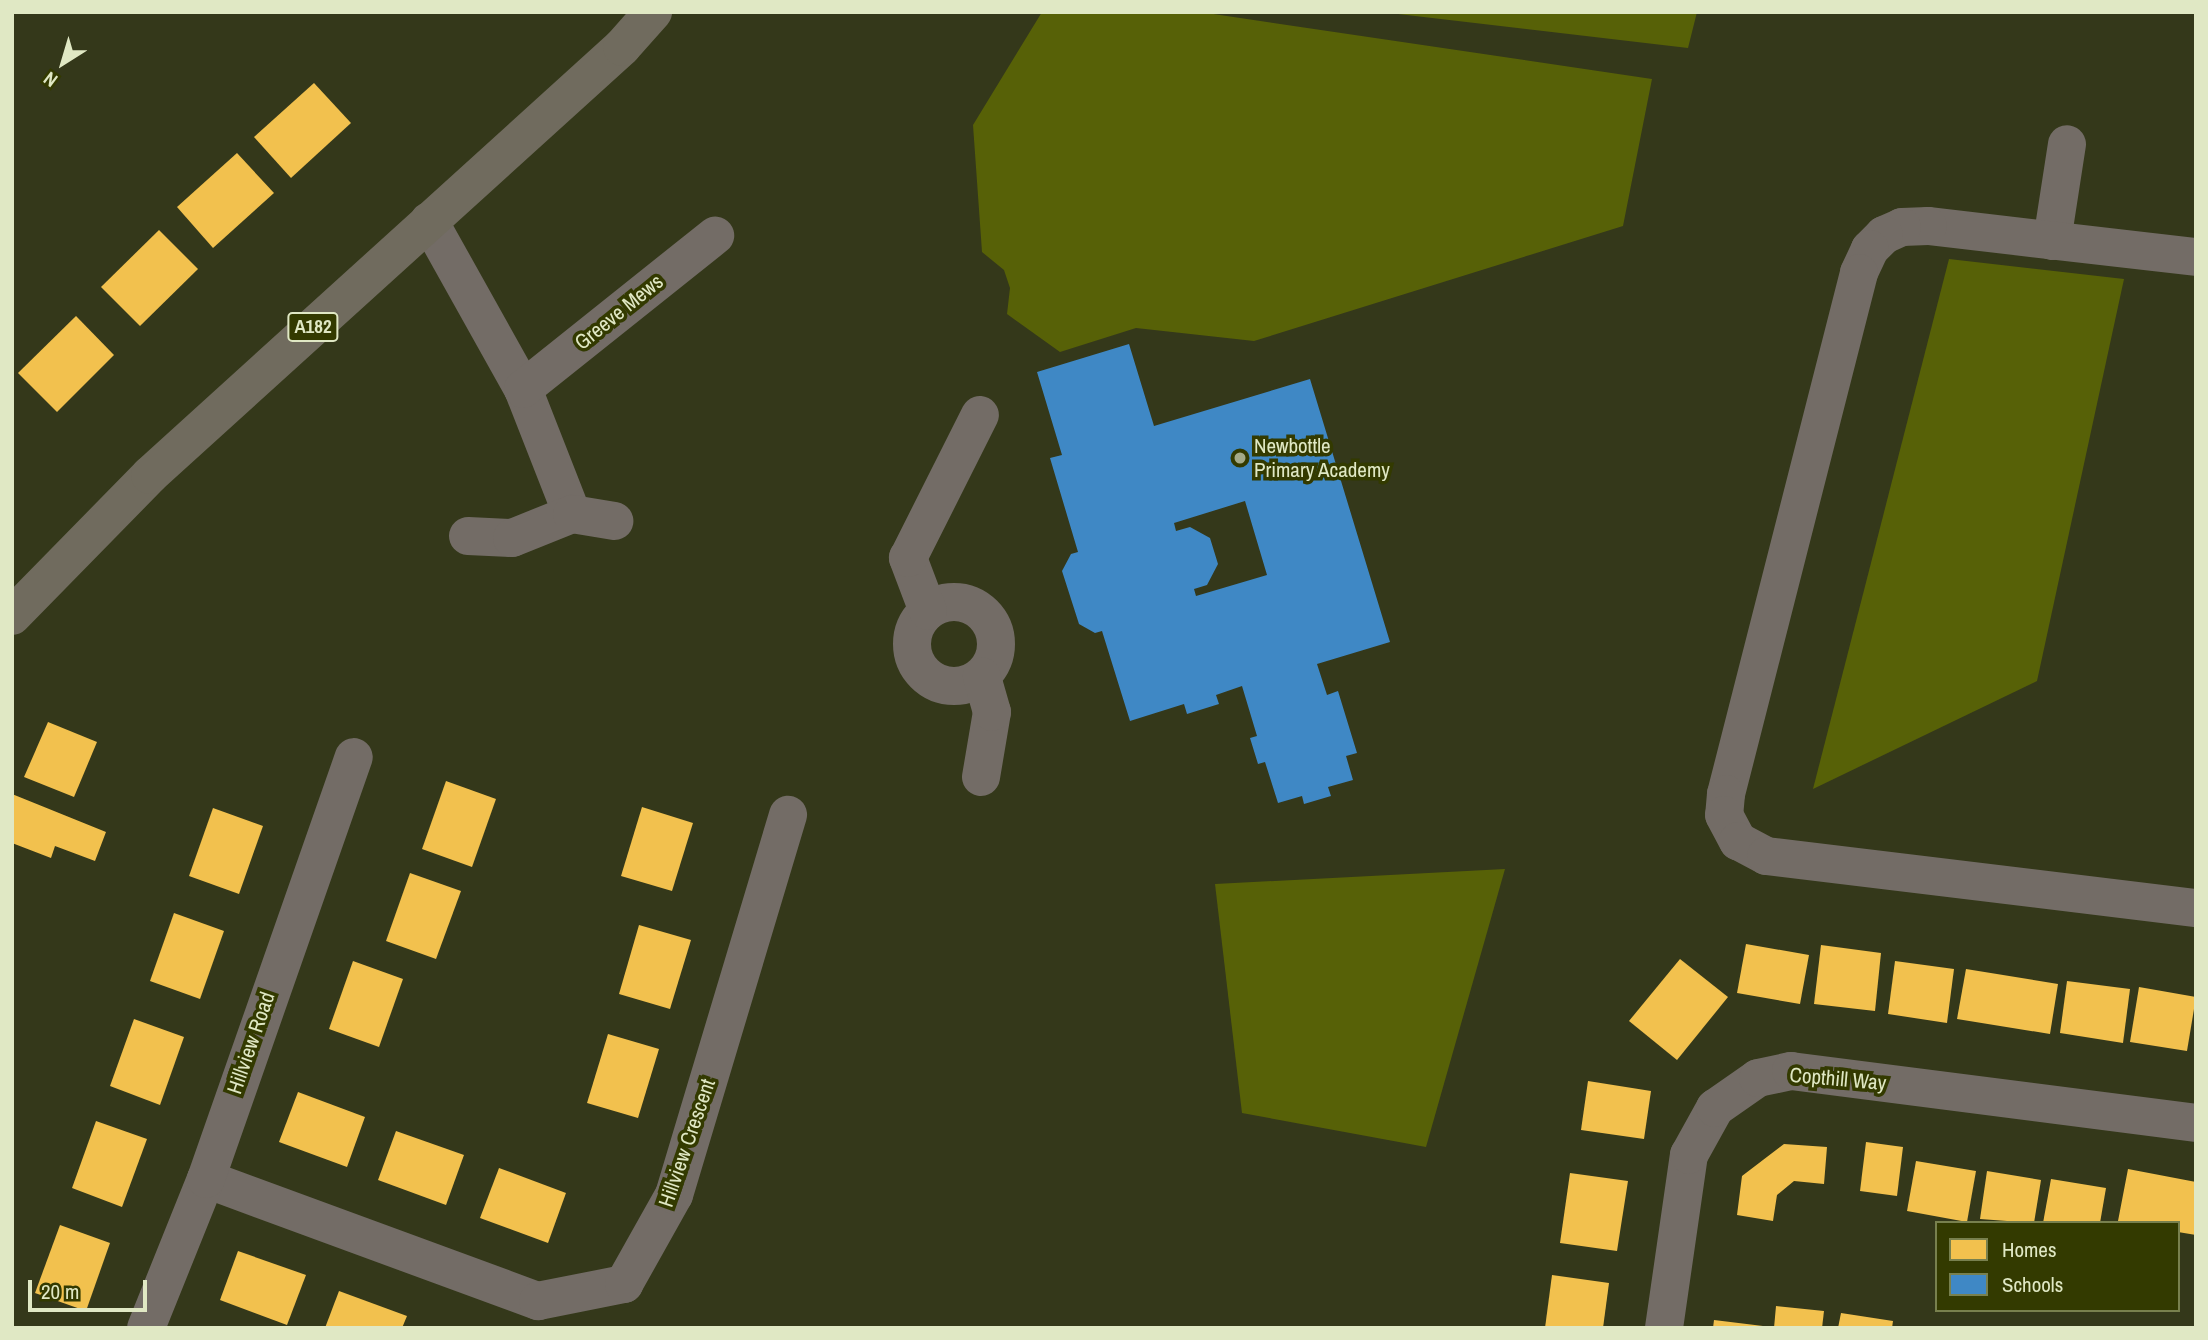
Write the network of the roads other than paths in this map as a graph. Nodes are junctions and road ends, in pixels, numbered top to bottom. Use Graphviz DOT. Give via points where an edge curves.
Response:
graph roads {
  1 [pos="653,12"];
  2 [pos="2067,144"];
  3 [pos="429,221"];
  4 [pos="715,236"];
  5 [pos="2052,241"];
  6 [pos="2196,257"];
  7 [pos="523,389"];
  8 [pos="980,415"];
  9 [pos="572,514"];
  10 [pos="614,521"];
  11 [pos="468,536"];
  12 [pos="928,611"];
  13 [pos="12,616"];
  14 [pos="982,676"];
  15 [pos="354,757"];
  16 [pos="981,777"];
  17 [pos="788,815"];
  18 [pos="2196,908"];
  19 [pos="2196,1123"];
  20 [pos="206,1179"];
  21 [pos="146,1328"];
  22 [pos="1664,1328"];
  1 -- 3 [label="main road, A182" via="622,47"];
  2 -- 5 [label="street"];
  3 -- 7 [label="street"];
  3 -- 13 [label="main road, A182" via="150,475"];
  4 -- 7 [label="street, Greeve Mews"];
  5 -- 6 [label="street"];
  5 -- 18 [label="street" via="1902,227 1884,235 1870,249 1855,286 1724,815 1738,841 1766,856"];
  7 -- 9 [label="street"];
  8 -- 12 [label="street" via="908,558"];
  9 -- 10 [label="street"];
  9 -- 11 [label="street" via="512,538"];
  12 -- 14 [label="street" via="958,602 986,617 996,647"];
  12 -- 14 [label="street" via="912,638 913,656 921,671 951,687 968,685"];
  14 -- 16 [label="street" via="992,712"];
  15 -- 20 [label="street, Hillview Road"];
  17 -- 20 [label="street, Hillview Crescent" via="674,1195 624,1284 538,1301"];
  19 -- 22 [label="street, Copthill Way" via="1791,1071 1758,1078 1715,1108 1689,1155"];
  20 -- 21 [label="street, Hillview Road"];
}
